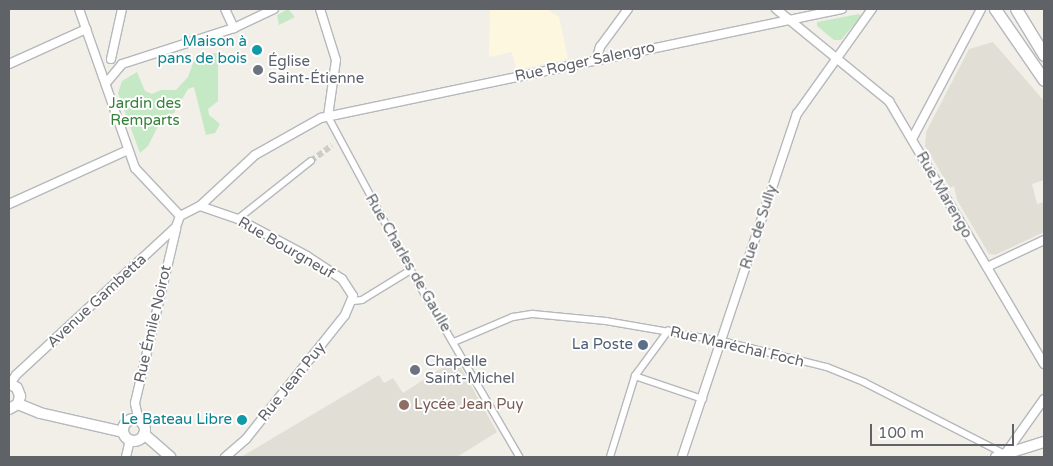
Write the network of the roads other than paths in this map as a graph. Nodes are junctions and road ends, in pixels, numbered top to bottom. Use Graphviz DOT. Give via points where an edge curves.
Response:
graph roads {
  1 [pos="79,9"];
  2 [pos="122,9"];
  3 [pos="225,9"];
  4 [pos="274,9"];
  5 [pos="320,9"];
  6 [pos="628,9"];
  7 [pos="776,9"];
  8 [pos="842,9"];
  9 [pos="872,9"];
  10 [pos="981,9"];
  11 [pos="995,9"];
  12 [pos="1016,9"];
  13 [pos="790,20"];
  14 [pos="234,28"];
  15 [pos="86,29"];
  16 [pos="93,49"];
  17 [pos="1044,55"];
  18 [pos="838,58"];
  19 [pos="111,59"];
  20 [pos="596,60"];
  21 [pos="9,64"];
  22 [pos="122,64"];
  23 [pos="1044,80"];
  24 [pos="107,82"];
  25 [pos="328,116"];
  26 [pos="338,139"];
  27 [pos="912,139"];
  28 [pos="332,145"];
  29 [pos="128,150"];
  30 [pos="311,161"];
  31 [pos="9,204"];
  32 [pos="200,206"];
  33 [pos="180,216"];
  34 [pos="238,219"];
  35 [pos="176,227"];
  36 [pos="1044,240"];
  37 [pos="987,267"];
  38 [pos="411,270"];
  39 [pos="352,301"];
  40 [pos="668,331"];
  41 [pos="722,341"];
  42 [pos="454,342"];
  43 [pos="1044,364"];
  44 [pos="635,376"];
  45 [pos="10,383"];
  46 [pos="703,399"];
  47 [pos="1044,399"];
  48 [pos="13,407"];
  49 [pos="139,421"];
  50 [pos="123,432"];
  51 [pos="144,434"];
  52 [pos="130,440"];
  53 [pos="1044,442"];
  54 [pos="1003,456"];
  55 [pos="126,457"];
  56 [pos="170,457"];
  57 [pos="225,457"];
  58 [pos="520,457"];
  59 [pos="610,457"];
  60 [pos="682,457"];
  1 -- 15 [label="street"];
  2 -- 19 [label="street"];
  3 -- 14 [label="street"];
  4 -- 14 [label="street"];
  5 -- 25 [label="street" via="336,60"];
  6 -- 20 [label="street" via="600,47"];
  7 -- 13 [label="street, Rue Marengo"];
  8 -- 13 [label="street, Rue Roger Salengro"];
  9 -- 18 [label="street, Rue de Sully"];
  10 -- 27 [label="street"];
  11 -- 23 [label="main road"];
  12 -- 17 [label="main road"];
  13 -- 18 [label="street, Rue Marengo"];
  13 -- 20 [label="street, Rue Roger Salengro"];
  14 -- 22 [label="street"];
  15 -- 16 [label="street"];
  15 -- 21 [label="street"];
  16 -- 19 [label="street"];
  16 -- 24 [label="street"];
  18 -- 27 [label="street, Rue Marengo" via="889,101"];
  18 -- 41 [label="street, Rue de Sully" via="797,114"];
  19 -- 22 [label="street"];
  20 -- 25 [label="street, Rue Roger Salengro"];
  22 -- 24 [label="street"];
  24 -- 29 [label="street" via="108,98"];
  25 -- 26 [label="street, Rue Charles de Gaulle"];
  25 -- 32 [label="street, Rue Roger Salengro" via="255,154"];
  26 -- 28 [label="street"];
  26 -- 38 [label="street, Rue Charles de Gaulle"];
  27 -- 37 [label="street, Rue Marengo"];
  29 -- 31 [label="street"];
  29 -- 33 [label="street" via="138,172"];
  30 -- 34 [label="street"];
  32 -- 33 [label="street, Rue Roger Salengro"];
  32 -- 34 [label="street, Rue Bourgneuf"];
  33 -- 35 [label="street, Avenue Gambetta"];
  34 -- 39 [label="street, Rue Bourgneuf" via="342,279 350,289"];
  35 -- 45 [label="street, Avenue Gambetta"];
  35 -- 49 [label="street, Rue Émile Noirot" via="135,403"];
  36 -- 37 [label="street"];
  37 -- 43 [label="street, Rue Marengo"];
  38 -- 39 [label="street" via="362,300"];
  38 -- 42 [label="street, Rue Charles de Gaulle"];
  39 -- 57 [label="street, Rue Jean Puy" via="246,439"];
  40 -- 41 [label="street, Rue Maréchal Foch"];
  40 -- 42 [label="street, Rue Maréchal Foch" via="533,314 513,317"];
  40 -- 44 [label="street"];
  41 -- 46 [label="street, Rue de Sully"];
  41 -- 54 [label="street, Rue Maréchal Foch" via="846,375"];
  42 -- 58 [label="street, Rue Charles de Gaulle"];
  44 -- 46 [label="street"];
  44 -- 59 [label="street"];
  45 -- 48 [label="street" via="19,392"];
  46 -- 60 [label="street, Rue de Sully"];
  47 -- 54 [label="street"];
  48 -- 50 [label="street"];
  49 -- 50 [label="street" via="129,420"];
  49 -- 51 [label="street"];
  50 -- 52 [label="street"];
  51 -- 52 [label="street" via="139,439"];
  51 -- 56 [label="street"];
  52 -- 55 [label="street"];
  53 -- 54 [label="street"];
}
